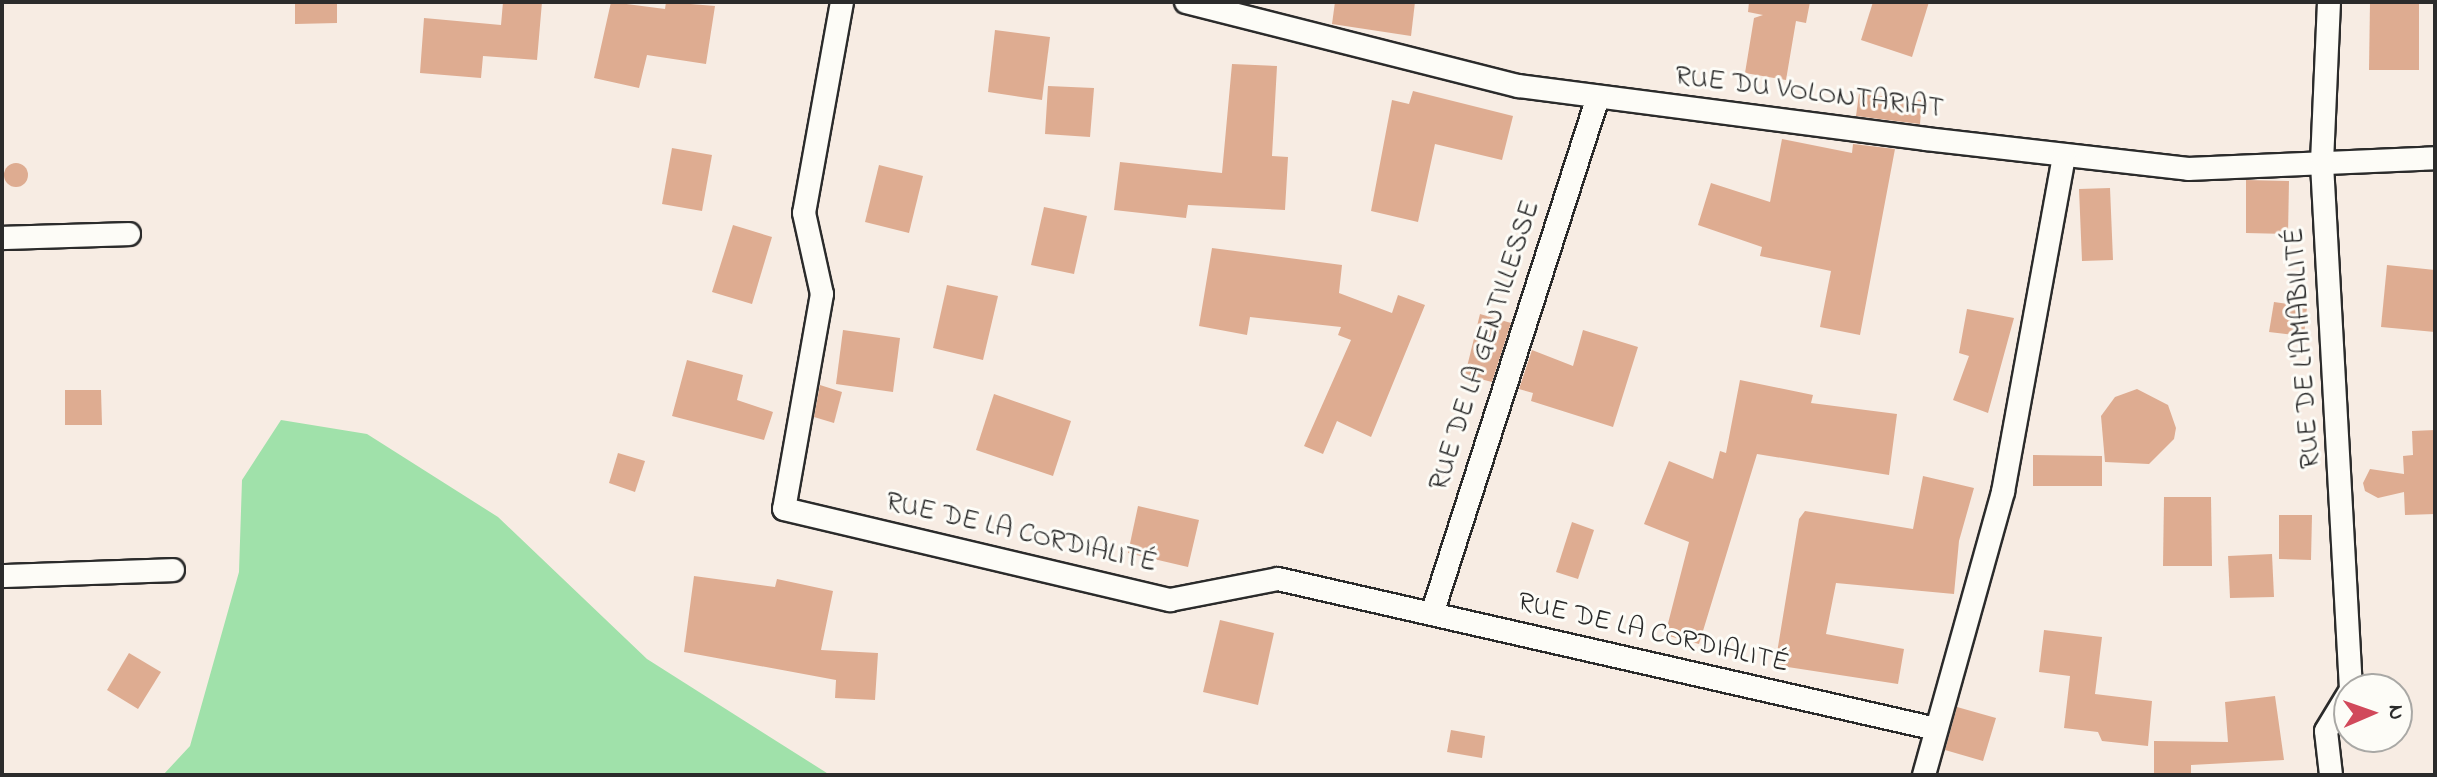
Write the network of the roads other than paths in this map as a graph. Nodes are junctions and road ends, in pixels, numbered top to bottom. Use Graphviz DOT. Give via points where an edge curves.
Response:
graph roads {
  1 [pos="842,2"];
  2 [pos="1186,2"];
  3 [pos="2329,2"];
  4 [pos="1598,97"];
  5 [pos="2064,155"];
  6 [pos="2435,158"];
  7 [pos="2322,164"];
  8 [pos="129,234"];
  9 [pos="2,238"];
  10 [pos="173,570"];
  11 [pos="2,576"];
  12 [pos="1432,614"];
  13 [pos="2349,673"];
  14 [pos="2333,719"];
  15 [pos="1936,729"];
  16 [pos="1924,775"];
  17 [pos="2331,775"];
  1 -- 12 [label="street, RUE DE LA CORDIALITÉ" via="804,213 822,294 784,509 1170,600 1278,579"];
  2 -- 4 [label="street, RUE DU VOLONTARIAT" via="1519,86"];
  3 -- 7 [label="street, RUE DE L'AMABILITÉ"];
  4 -- 5 [label="street, RUE DU VOLONTARIAT"];
  4 -- 12 [label="street, RUE DE LA GENTILLESSE"];
  5 -- 7 [label="street, RUE DU VOLONTARIAT" via="2188,169"];
  5 -- 15 [label="street" via="2003,492"];
  6 -- 7 [label="street, RUE DU VOLONTARIAT"];
  7 -- 13 [label="street, RUE DE L'AMABILITÉ"];
  8 -- 9 [label="street"];
  10 -- 11 [label="street"];
  12 -- 15 [label="street, RUE DE LA CORDIALITÉ"];
  14 -- 17 [label="street, RUE DE L'AMABILITÉ" via="2326,731"];
  15 -- 16 [label="street"];
}
